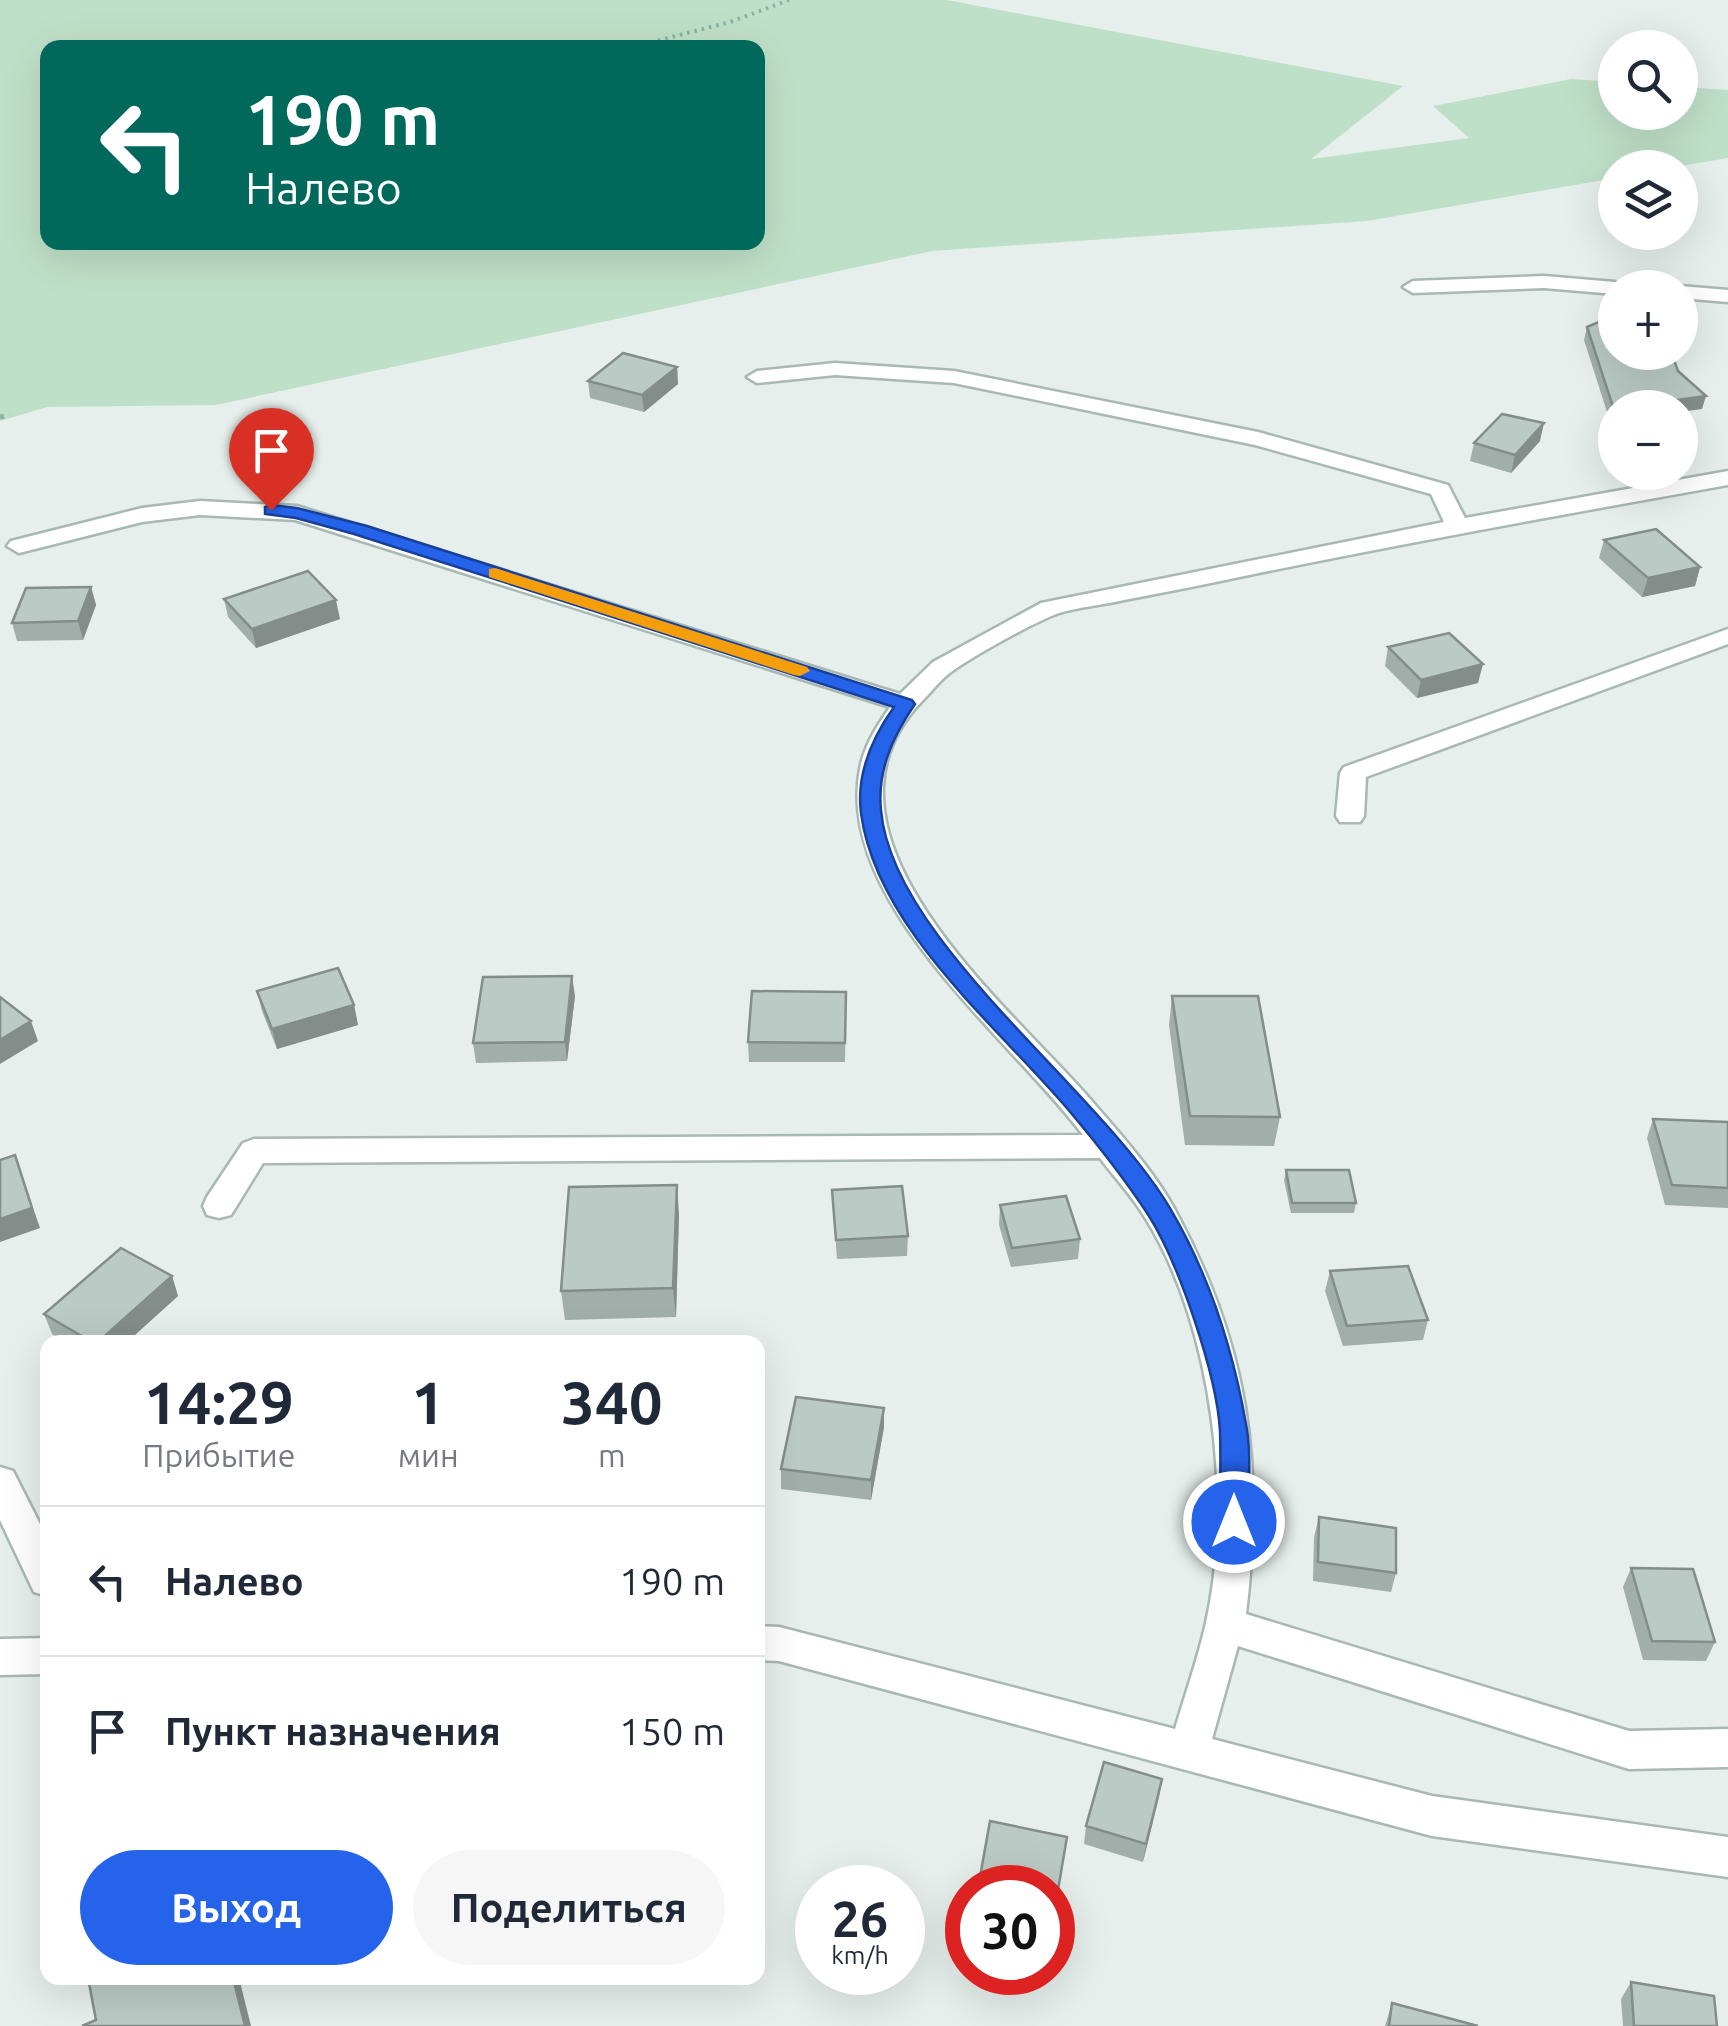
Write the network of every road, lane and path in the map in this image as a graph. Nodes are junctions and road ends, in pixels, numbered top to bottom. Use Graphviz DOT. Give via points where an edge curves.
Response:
graph roads {
  1 [pos="789,0"];
  2 [pos="661,40"];
  3 [pos="1413,287"];
  4 [pos="1598,287"];
  5 [pos="1698,294"];
  6 [pos="1728,296"];
  7 [pos="757,378"];
  8 [pos="10,415"];
  9 [pos="0,417"];
  10 [pos="1728,478"];
  11 [pos="1457,526"];
  12 [pos="19,546"];
  13 [pos="1728,636"];
  14 [pos="905,704"];
  15 [pos="1350,816"];
  16 [pos="1110,1146"];
  17 [pos="219,1206"];
  18 [pos="0,1482"];
  19 [pos="40,1564"];
  20 [pos="1225,1625"];
  21 [pos="765,1643"];
  22 [pos="0,1656"];
  23 [pos="40,1656"];
  24 [pos="1728,1748"];
  25 [pos="1188,1750"];
  26 [pos="1728,1857"];
  1 -- 2 [label="path"];
  3 -- 4 [label="street"];
  5 -- 6 [label="street"];
  7 -- 11 [label="street" via="835,369 954,377 1258,440 1440,490"];
  8 -- 9 [label="path"];
  10 -- 11 [label="street"];
  11 -- 14 [label="street" via="1050,608 942,667"];
  12 -- 14 [label="street" via="200,508 297,513"];
  13 -- 15 [label="street" via="1354,773"];
  14 -- 16 [label="street" via="873,768 870,810 880,851 912,913 956,974"];
  16 -- 17 [label="street" via="254,1151"];
  16 -- 20 [label="street" via="1160,1214 1207,1314 1234,1427 1234,1554"];
  18 -- 19 [label="street"];
  20 -- 24 [label="street" via="1629,1750"];
  20 -- 25 [label="street"];
  21 -- 25 [label="street"];
  22 -- 23 [label="street"];
  25 -- 26 [label="street" via="1432,1816"];
}
